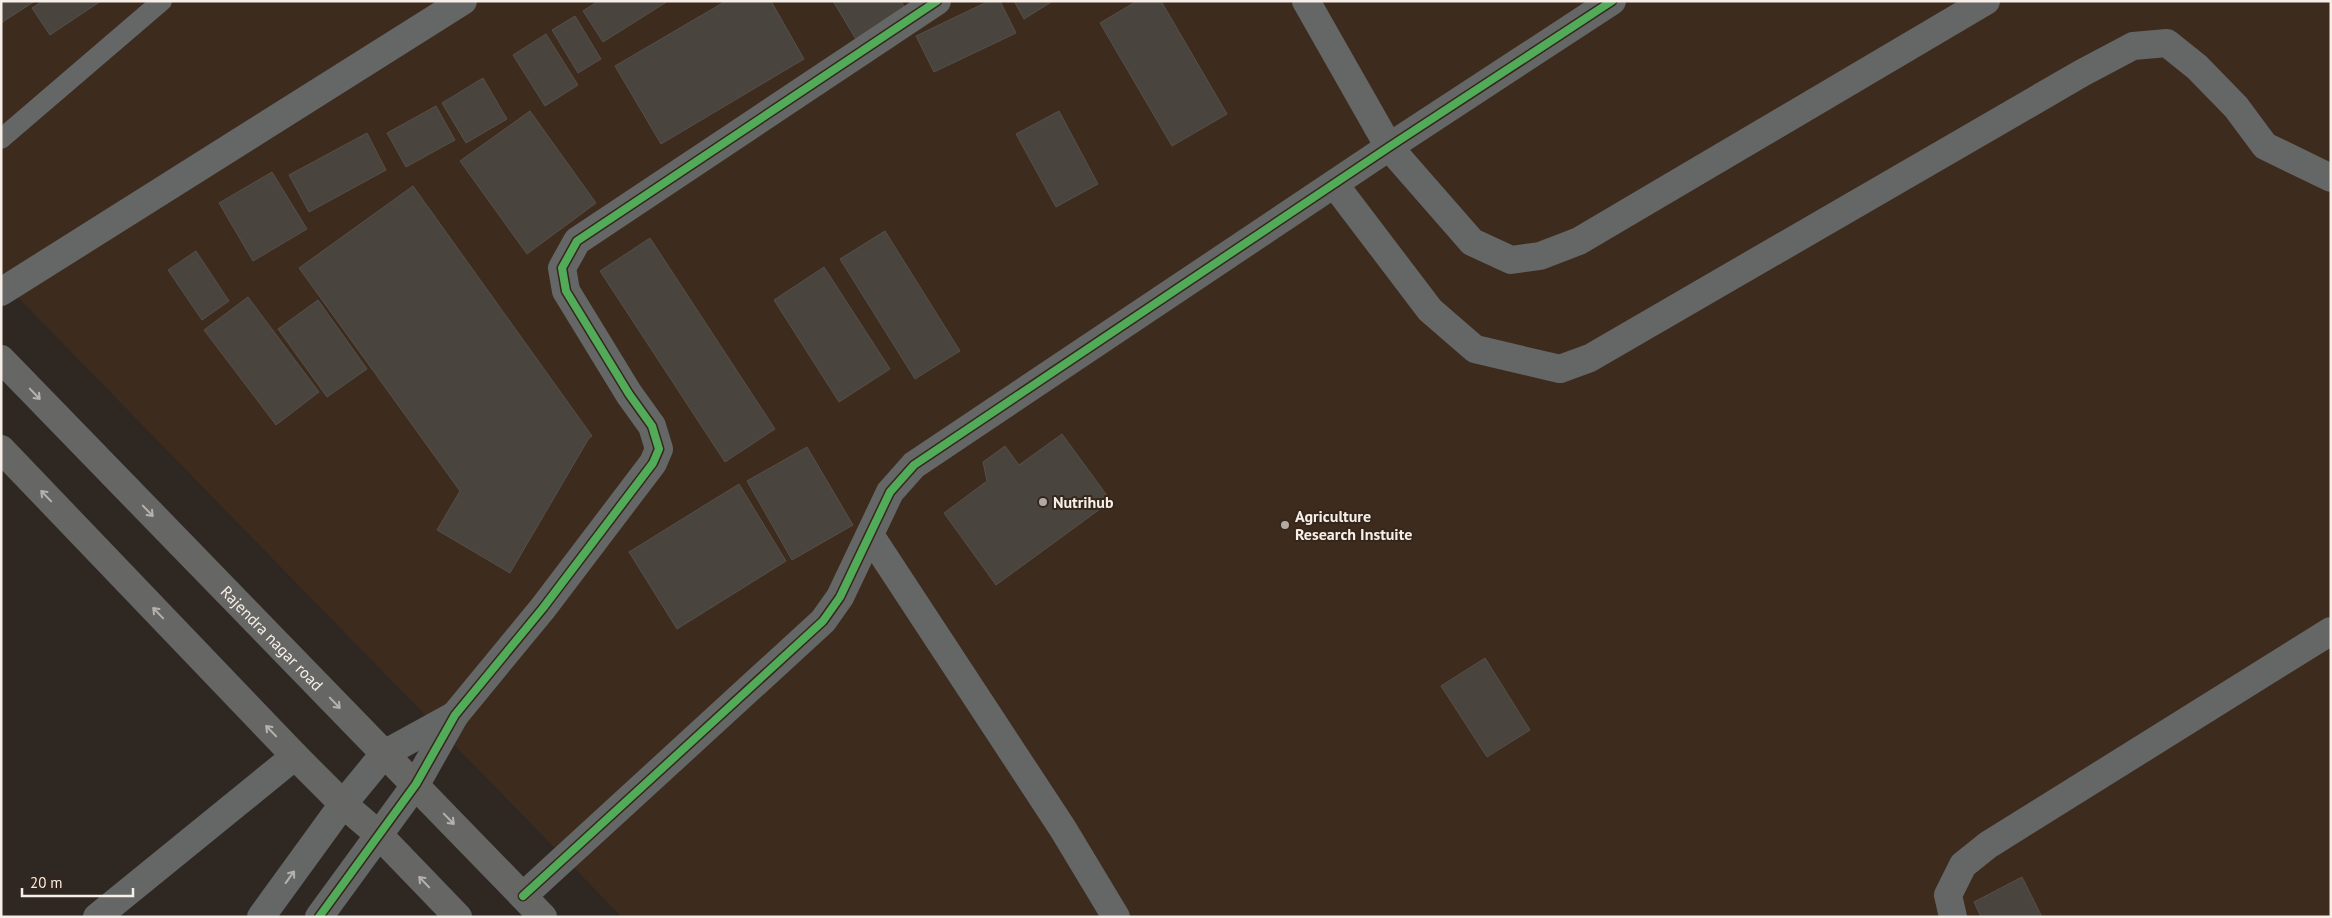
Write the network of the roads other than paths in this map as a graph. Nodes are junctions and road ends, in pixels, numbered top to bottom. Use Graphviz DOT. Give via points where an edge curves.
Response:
graph roads {
  1 [pos="162,1"];
  2 [pos="463,1"];
  3 [pos="936,1"];
  4 [pos="1306,1"];
  5 [pos="1612,1"];
  6 [pos="1986,1"];
  7 [pos="1,138"];
  8 [pos="1389,147"];
  9 [pos="2331,178"];
  10 [pos="1335,185"];
  11 [pos="1,292"];
  12 [pos="1,359"];
  13 [pos="1,449"];
  14 [pos="870,536"];
  15 [pos="2331,632"];
  16 [pos="455,715"];
  17 [pos="384,754"];
  18 [pos="295,756"];
  19 [pos="416,784"];
  20 [pos="343,804"];
  21 [pos="378,834"];
  22 [pos="523,896"];
  23 [pos="97,917"];
  24 [pos="261,917"];
  25 [pos="319,917"];
  26 [pos="458,917"];
  27 [pos="543,917"];
  28 [pos="1116,917"];
  29 [pos="1952,917"];
  1 -- 7 [label="lane"];
  2 -- 11 [label="street"];
  3 -- 16 [label="street" via="577,241 562,268 566,291 652,426 659,449 654,464"];
  4 -- 8 [label="street"];
  5 -- 8 [label="street"];
  6 -- 8 [label="street" via="1579,240 1540,256 1510,260 1472,242"];
  8 -- 10 [label="street"];
  9 -- 10 [label="street" via="2264,146 2236,107 2168,43 2133,46 1590,358 1560,368 1475,349 1430,310"];
  10 -- 14 [label="street" via="914,465 890,492"];
  12 -- 17 [label="main road, Rajendra nagar road, one-way"];
  18 -- 13 [label="main road, one-way"];
  14 -- 22 [label="street" via="840,597 823,621"];
  14 -- 28 [label="street" via="1063,829"];
  15 -- 29 [label="street" via="1988,845 1963,865 1948,895"];
  16 -- 17 [label="street"];
  16 -- 19 [label="street"];
  17 -- 19 [label="main road, Rajendra nagar road"];
  17 -- 20 [label="street"];
  18 -- 20 [label="main road"];
  18 -- 23 [label="street"];
  19 -- 21 [label="street"];
  19 -- 22 [label="main road, Rajendra nagar road, one-way"];
  20 -- 21 [label="main road"];
  24 -- 20 [label="street, one-way"];
  21 -- 25 [label="street"];
  26 -- 21 [label="main road, one-way"];
  22 -- 27 [label="main road, Rajendra nagar road"];
}
